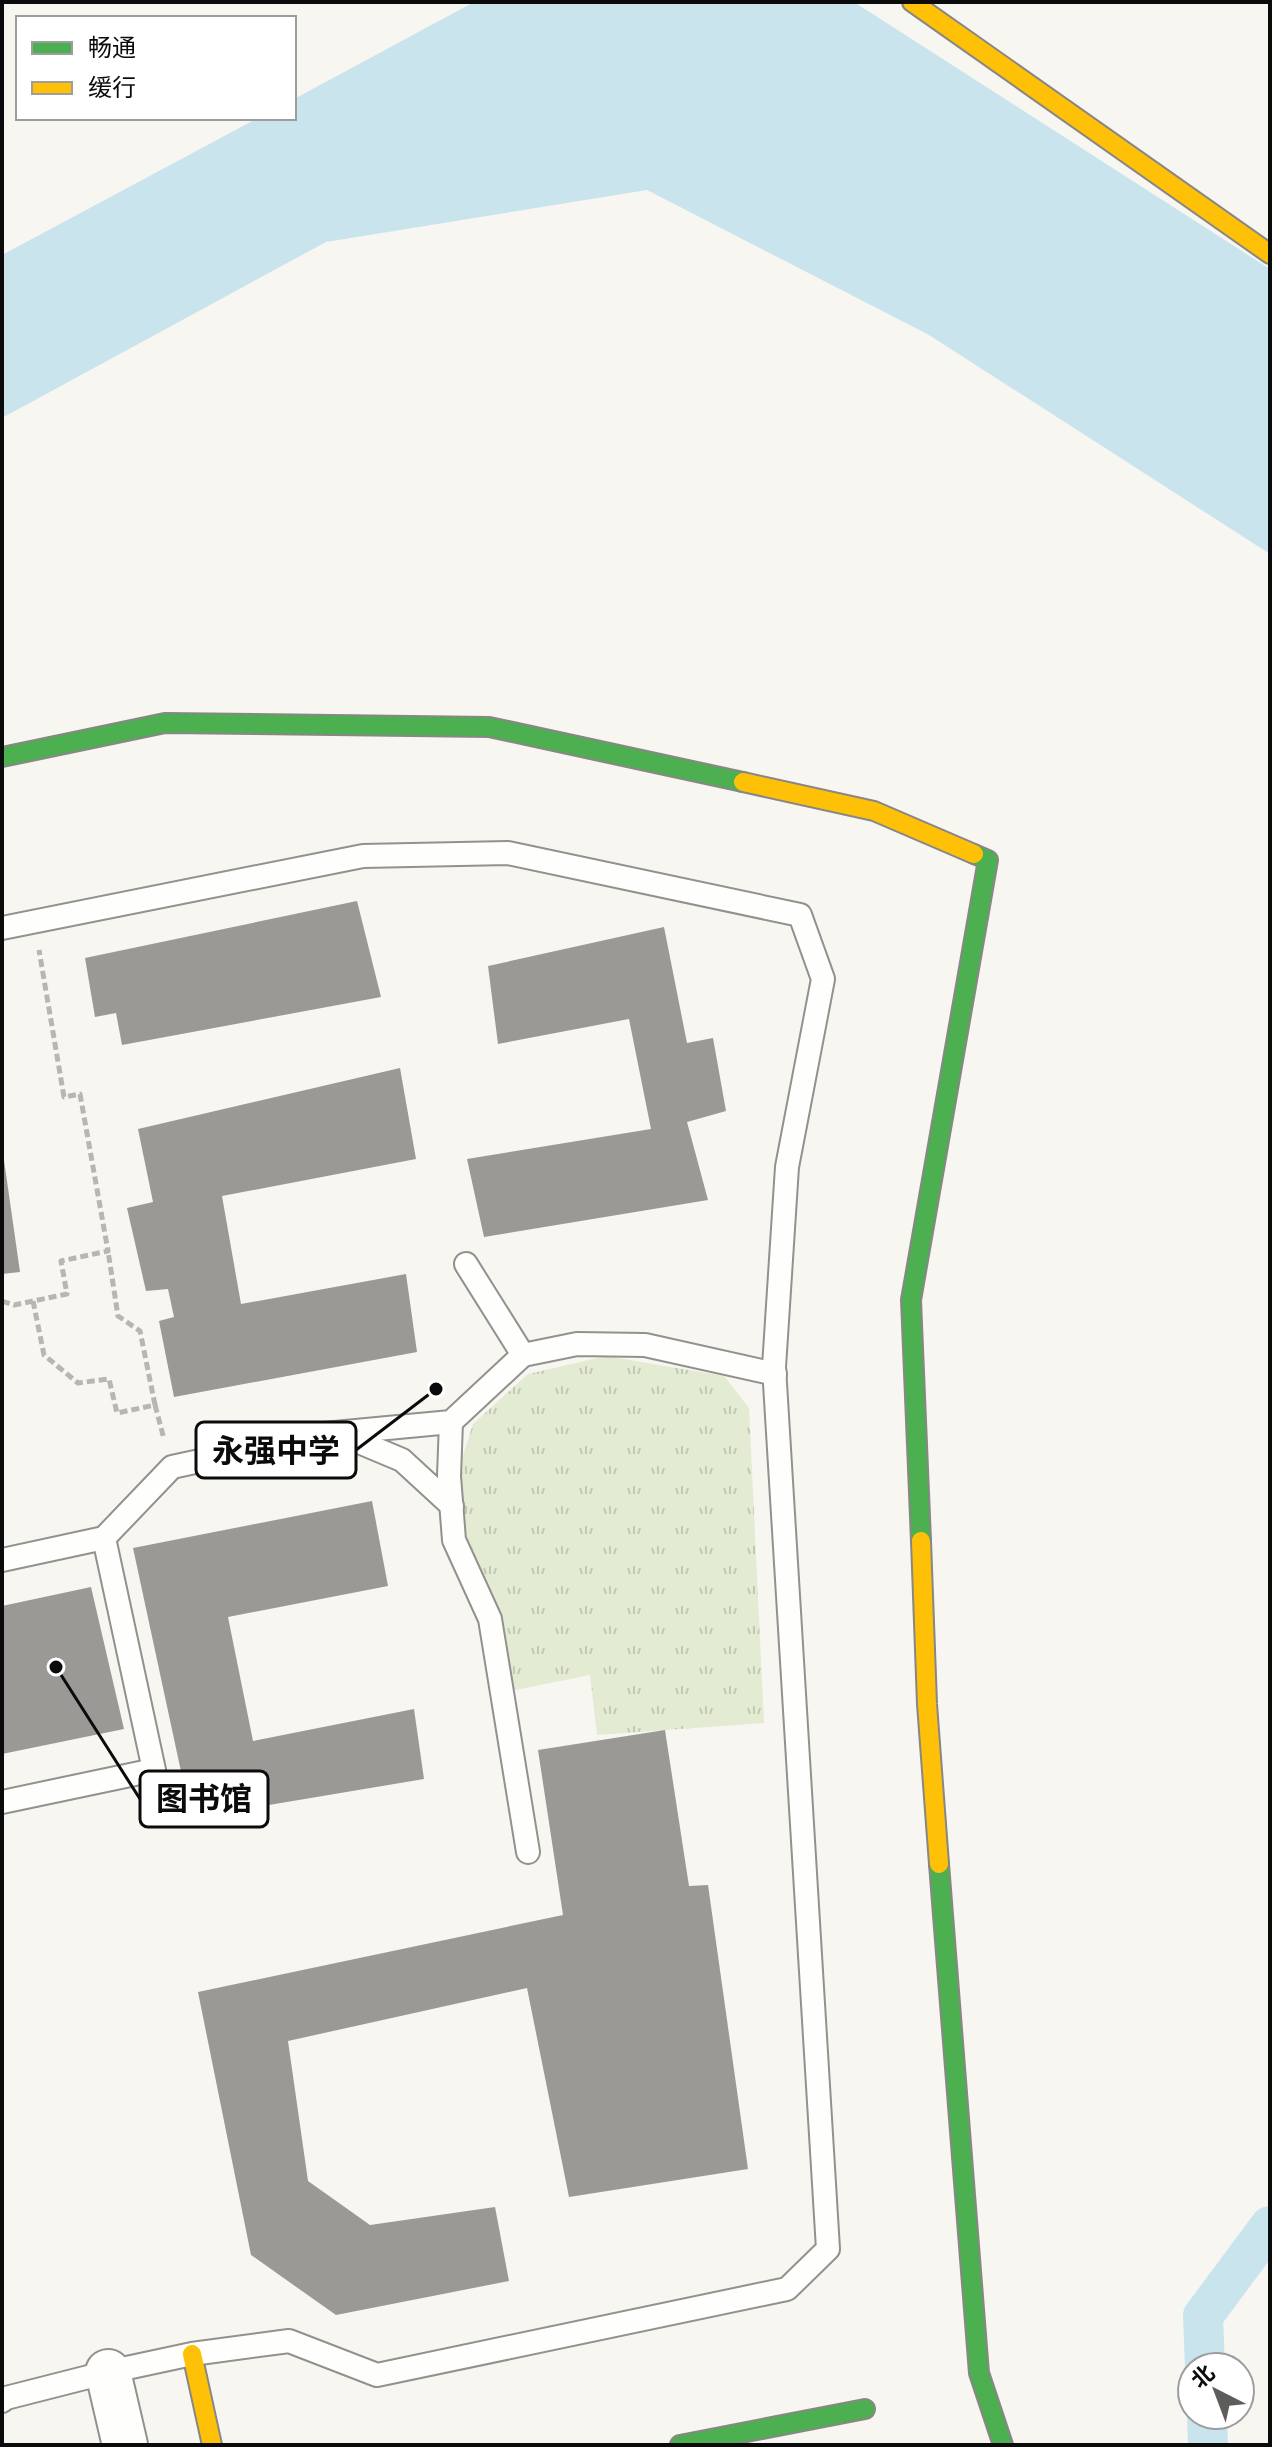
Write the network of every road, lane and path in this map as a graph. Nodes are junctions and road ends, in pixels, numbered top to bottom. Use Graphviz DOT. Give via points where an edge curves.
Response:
graph roads {
  1 [pos="912,2"];
  2 [pos="1270,254"];
  3 [pos="2,757"];
  4 [pos="35,921"];
  5 [pos="2,928"];
  6 [pos="108,1251"];
  7 [pos="466,1264"];
  8 [pos="2,1301"];
  9 [pos="33,1301"];
  10 [pos="523,1355"];
  11 [pos="775,1374"];
  12 [pos="451,1422"];
  13 [pos="338,1433"];
  14 [pos="452,1506"];
  15 [pos="104,1538"];
  16 [pos="2,1560"];
  17 [pos="2,1802"];
  18 [pos="528,1852"];
  19 [pos="192,2354"];
  20 [pos="108,2372"];
  21 [pos="2,2401"];
  22 [pos="865,2409"];
  23 [pos="125,2445"];
  24 [pos="212,2445"];
  25 [pos="680,2445"];
  26 [pos="1003,2445"];
  1 -- 2 [label="street"];
  3 -- 26 [label="street" via="165,723 489,727 874,811 988,860 911,1300 927,1704 976,2341 979,2373"];
  4 -- 5 [label="lane"];
  4 -- 6 [label="path" via="64,1097 80,1094"];
  4 -- 11 [label="lane" via="363,856 508,853 800,915 823,979 787,1167"];
  6 -- 9 [label="path" via="61,1261 67,1294"];
  6 -- 9 [label="path" via="118,1316 140,1331 155,1405 117,1413 109,1379 78,1383 44,1355"];
  7 -- 10 [label="lane"];
  8 -- 9 [label="path"];
  10 -- 11 [label="lane" via="577,1344 645,1345"];
  10 -- 12 [label="lane"];
  11 -- 19 [label="lane" via="828,2249 787,2289 377,2375 289,2341"];
  12 -- 13 [label="lane"];
  12 -- 14 [label="lane"];
  13 -- 14 [label="lane" via="402,1460"];
  13 -- 15 [label="lane" via="172,1467"];
  14 -- 18 [label="lane" via="454,1540 490,1619"];
  15 -- 16 [label="lane"];
  15 -- 17 [label="lane" via="154,1770"];
  19 -- 20 [label="lane"];
  19 -- 24 [label="street"];
  20 -- 21 [label="lane"];
  20 -- 23 [label="street"];
  22 -- 25 [label="street"];
}
